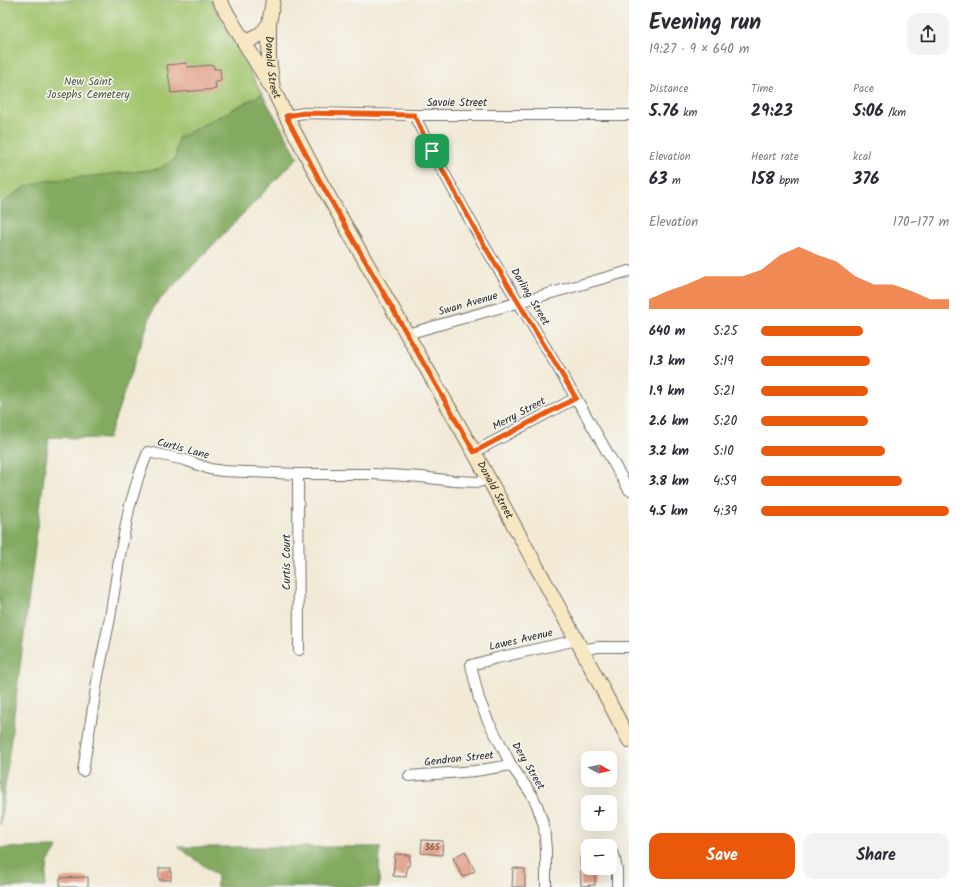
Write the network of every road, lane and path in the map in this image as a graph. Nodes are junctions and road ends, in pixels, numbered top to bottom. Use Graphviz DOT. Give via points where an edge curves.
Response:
graph roads {
  1 [pos="219,0"];
  2 [pos="273,0"];
  3 [pos="269,24"];
  4 [pos="244,42"];
  5 [pos="273,89"];
  6 [pos="414,115"];
  7 [pos="629,115"];
  8 [pos="286,116"];
  9 [pos="629,271"];
  10 [pos="518,302"];
  11 [pos="407,334"];
  12 [pos="576,398"];
  13 [pos="474,452"];
  14 [pos="298,474"];
  15 [pos="488,479"];
  16 [pos="629,490"];
  17 [pos="579,645"];
  18 [pos="629,647"];
  19 [pos="299,650"];
  20 [pos="471,665"];
  21 [pos="629,740"];
  22 [pos="511,765"];
  23 [pos="83,771"];
  24 [pos="409,776"];
  25 [pos="617,875"];
  26 [pos="546,885"];
  27 [pos="617,887"];
  1 -- 4 [label="street"];
  2 -- 3 [label="street, Donald Street"];
  3 -- 4 [label="street" via="257,37"];
  3 -- 5 [label="street, Donald Street" via="269,58"];
  4 -- 5 [label="street"];
  5 -- 8 [label="street, Donald Street"];
  6 -- 7 [label="street, Savoie Street"];
  6 -- 8 [label="street, Savoie Street" via="304,113"];
  6 -- 10 [label="street, Darling Street" via="477,233"];
  8 -- 11 [label="street, Donald Street"];
  9 -- 10 [label="street, Swan Avenue"];
  10 -- 11 [label="street, Swan Avenue"];
  10 -- 12 [label="street, Darling Street"];
  11 -- 13 [label="street, Donald Street"];
  12 -- 13 [label="street, Merry Street"];
  12 -- 16 [label="street, Darling Street"];
  13 -- 15 [label="street, Donald Street"];
  14 -- 15 [label="street, Curtis Lane" via="374,474 480,482"];
  14 -- 19 [label="street, Curtis Court"];
  14 -- 23 [label="street, Curtis Lane" via="223,471 148,452 129,509"];
  15 -- 17 [label="street, Donald Street"];
  17 -- 18 [label="street, Lawes Avenue"];
  17 -- 20 [label="street, Lawes Avenue" via="504,656"];
  17 -- 21 [label="street, Donald Street"];
  20 -- 22 [label="street, Dery Street" via="479,699"];
  22 -- 24 [label="street, Gendron Street" via="475,771"];
  22 -- 26 [label="street, Dery Street" via="532,795 544,826"];
  25 -- 27 [label="street"];
}
